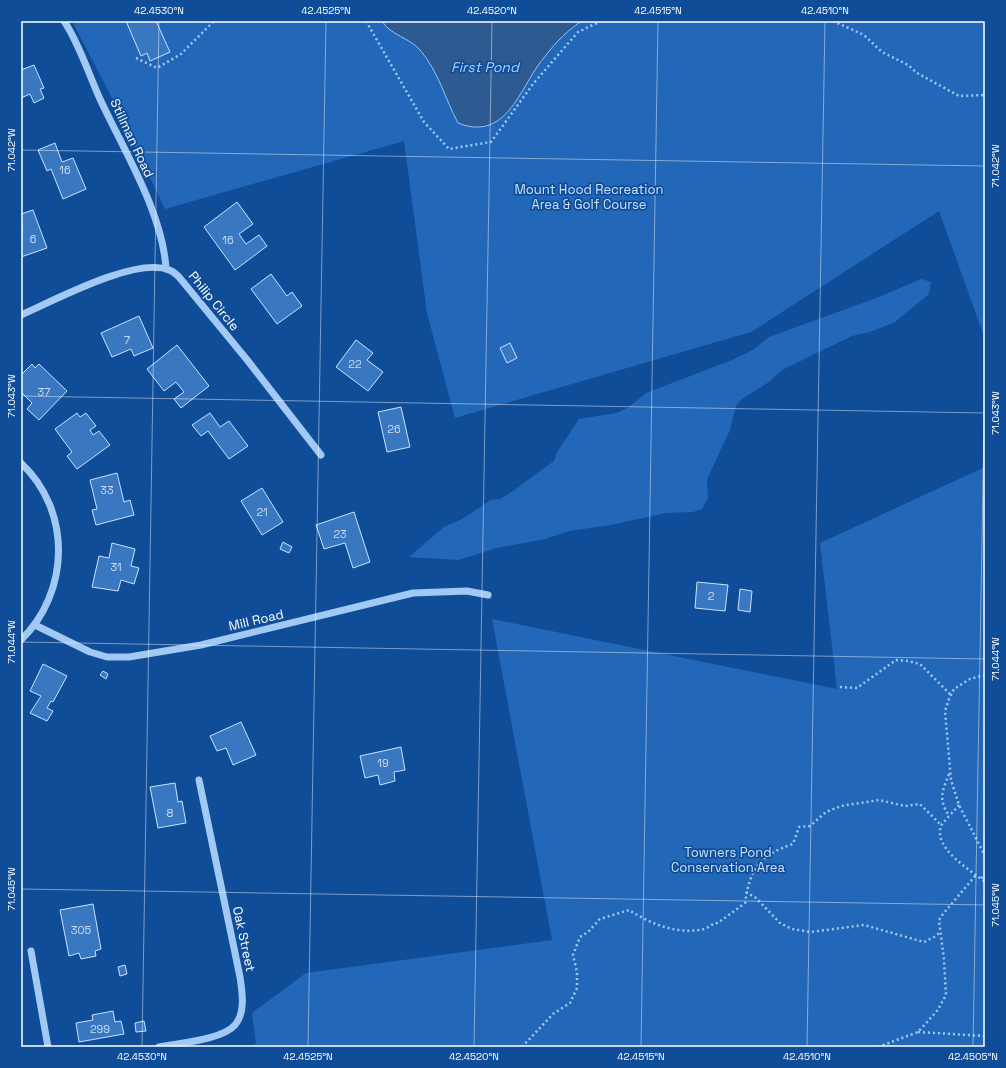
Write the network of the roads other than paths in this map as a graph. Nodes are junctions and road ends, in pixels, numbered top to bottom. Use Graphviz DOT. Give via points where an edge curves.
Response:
graph roads {
  1 [pos="64,21"];
  2 [pos="166,269"];
  3 [pos="21,315"];
  4 [pos="320,455"];
  5 [pos="21,463"];
  6 [pos="488,595"];
  7 [pos="35,625"];
  8 [pos="21,640"];
  9 [pos="199,780"];
  10 [pos="31,951"];
  11 [pos="48,1047"];
  12 [pos="159,1047"];
  1 -- 2 [label="street, Stillman Road" via="83,55 96,90 144,192 156,224"];
  2 -- 3 [label="street" via="144,269 112,275"];
  2 -- 4 [label="street, Philip Circle" via="179,277"];
  5 -- 7 [label="street" via="35,478 48,501 59,540 56,579 45,608"];
  6 -- 7 [label="street, Mill Road" via="467,592 413,593 201,645 129,657 107,657 90,652"];
  7 -- 8 [label="street"];
  9 -- 12 [label="street, Oak Street" via="240,977 241,1009 235,1025 222,1034"];
  10 -- 11 [label="street"];
}
